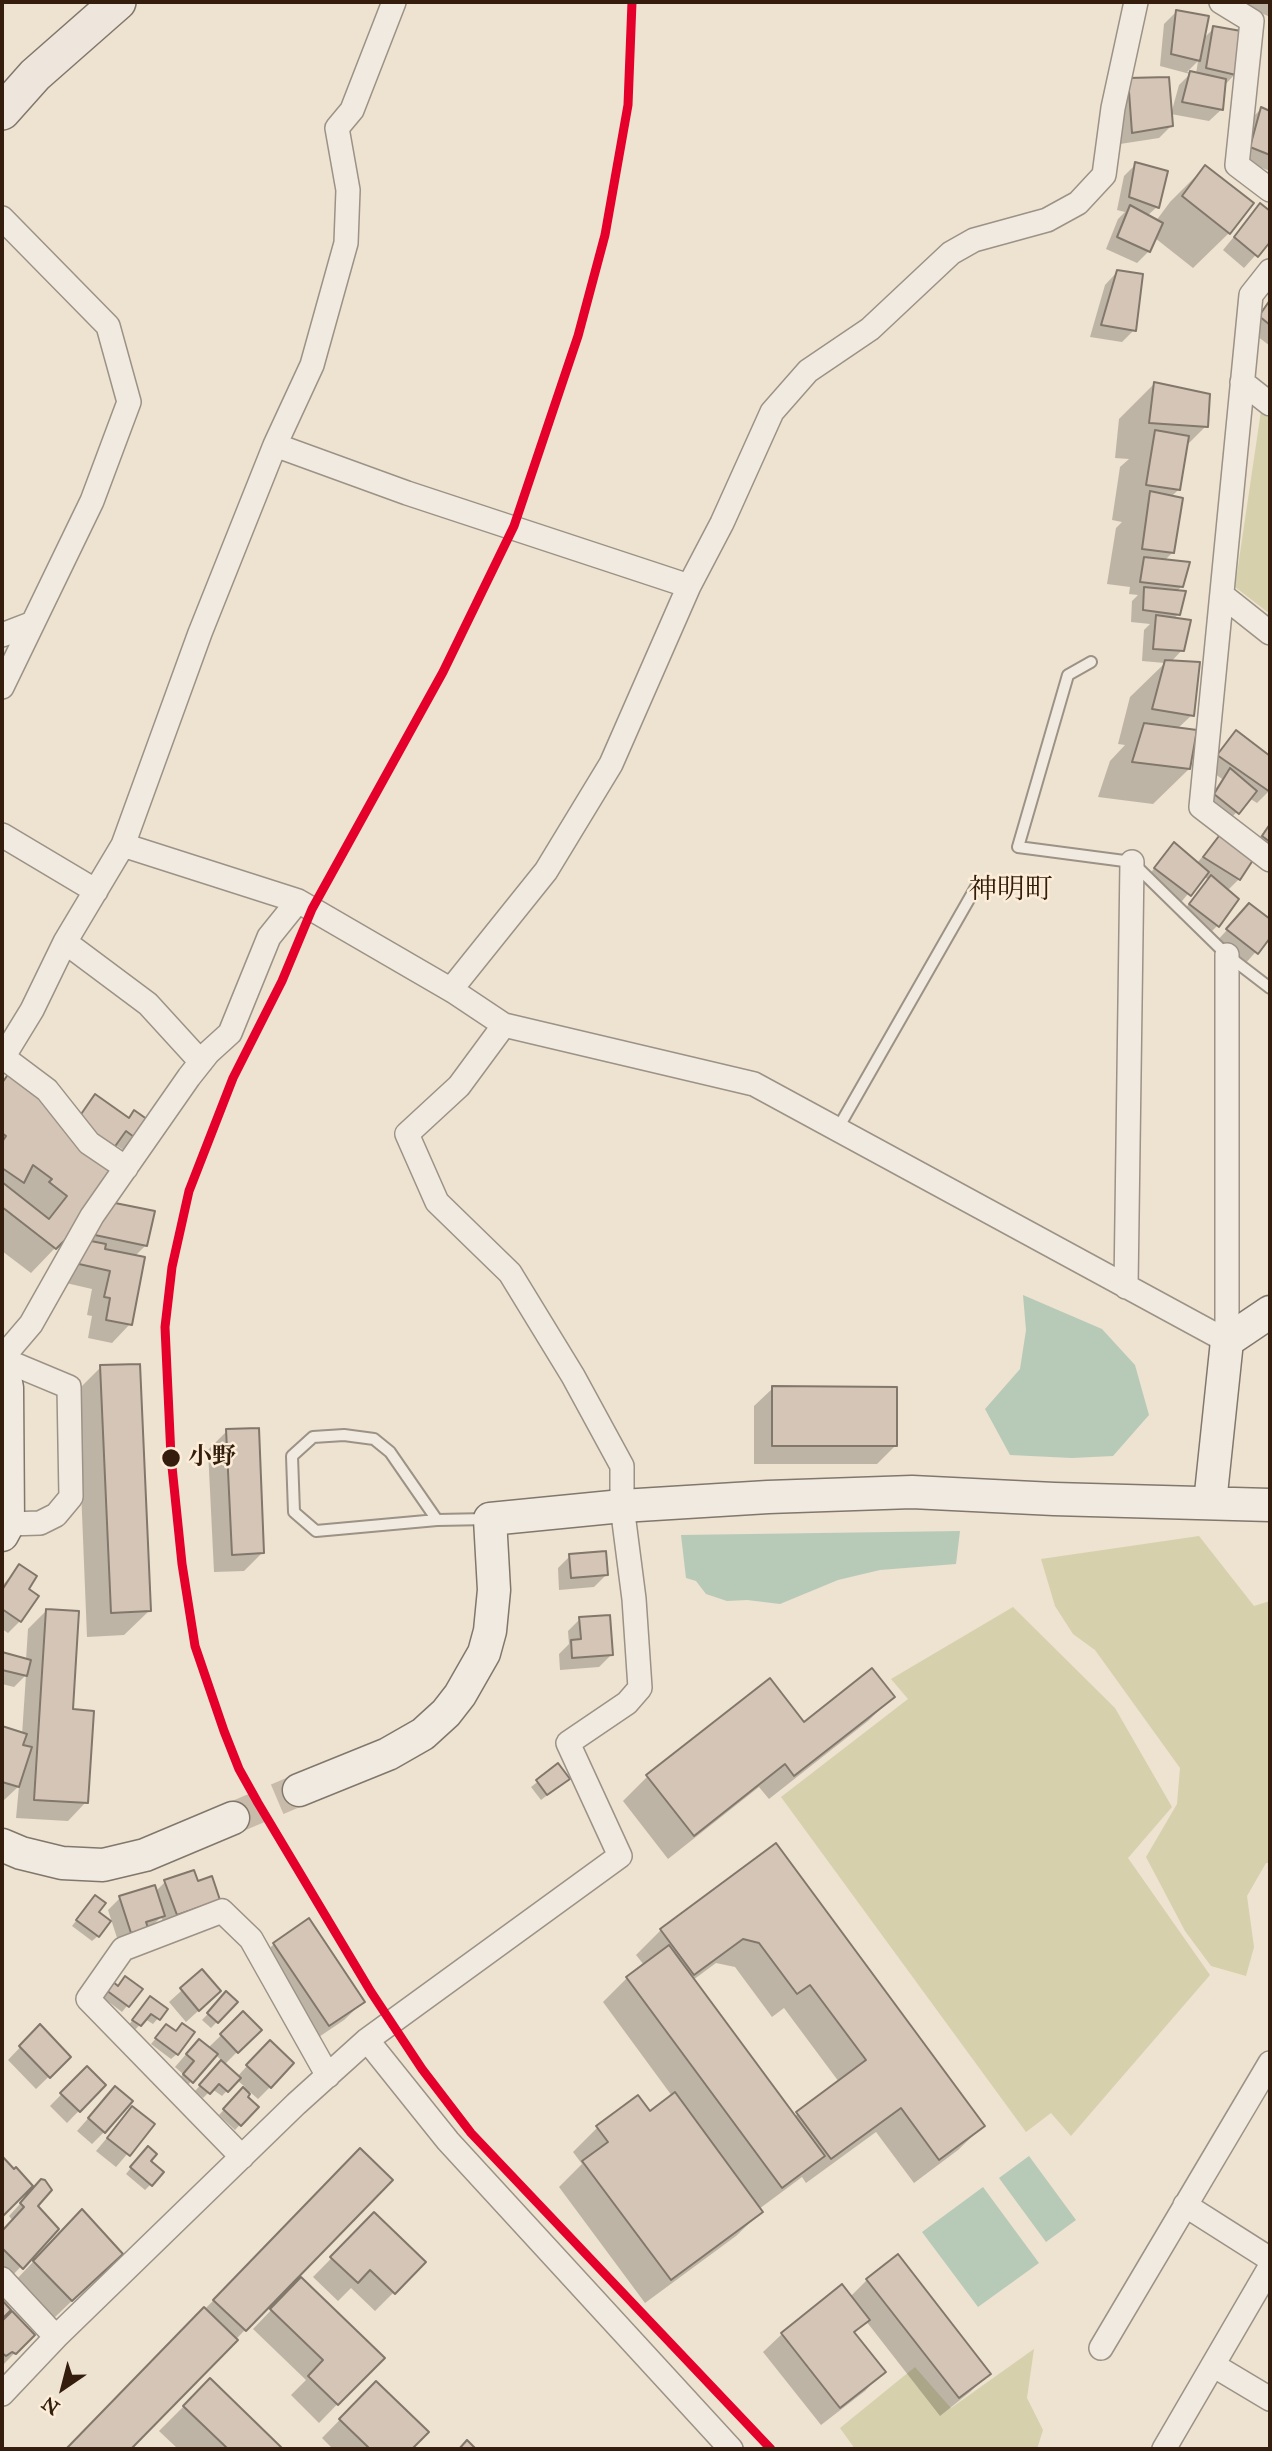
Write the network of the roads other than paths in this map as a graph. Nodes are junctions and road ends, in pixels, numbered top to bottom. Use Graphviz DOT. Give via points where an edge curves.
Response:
graph roads {
  1 [pos="118,2"];
  2 [pos="394,2"];
  3 [pos="1136,2"];
  4 [pos="1221,2"];
  5 [pos="2,112"];
  6 [pos="1270,190"];
  7 [pos="2,218"];
  8 [pos="1270,271"];
  9 [pos="1242,382"];
  10 [pos="1270,404"];
  11 [pos="275,445"];
  12 [pos="689,586"];
  13 [pos="1222,595"];
  14 [pos="33,623"];
  15 [pos="1270,633"];
  16 [pos="2,635"];
  17 [pos="1091,662"];
  18 [pos="2,687"];
  19 [pos="2,835"];
  20 [pos="123,845"];
  21 [pos="1270,860"];
  22 [pos="1132,862"];
  23 [pos="975,887"];
  24 [pos="96,891"];
  25 [pos="298,901"];
  26 [pos="65,942"];
  27 [pos="1227,955"];
  28 [pos="1270,988"];
  29 [pos="453,991"];
  30 [pos="504,1025"];
  31 [pos="3,1054"];
  32 [pos="201,1062"];
  33 [pos="837,1130"];
  34 [pos="126,1168"];
  35 [pos="1126,1287"];
  36 [pos="1270,1312"];
  37 [pos="1227,1341"];
  38 [pos="3,1372"];
  39 [pos="1210,1503"];
  40 [pos="1270,1505"];
  41 [pos="622,1506"];
  42 [pos="491,1519"];
  43 [pos="437,1520"];
  44 [pos="5,1530"];
  45 [pos="299,1790"];
  46 [pos="233,1818"];
  47 [pos="2,1844"];
  48 [pos="367,2040"];
  49 [pos="1270,2063"];
  50 [pos="328,2076"];
  51 [pos="242,2157"];
  52 [pos="1185,2205"];
  53 [pos="1270,2259"];
  54 [pos="1270,2267"];
  55 [pos="2,2279"];
  56 [pos="57,2337"];
  57 [pos="1101,2348"];
  58 [pos="1213,2365"];
  59 [pos="2,2394"];
  60 [pos="1270,2399"];
  61 [pos="732,2449"];
  62 [pos="1164,2449"];
  1 -- 5 [label="main road" via="35,75"];
  2 -- 11 [label="street" via="352,110 337,128 348,190 346,243 312,365"];
  3 -- 12 [label="street" via="1104,175 1078,203 1047,220 974,240 951,253 870,329 808,371 772,412"];
  4 -- 6 [label="street" via="1252,21 1237,165"];
  7 -- 14 [label="street" via="107,326 129,402 92,501"];
  8 -- 9 [label="street" via="1251,295"];
  9 -- 10 [label="street"];
  9 -- 13 [label="street"];
  11 -- 12 [label="street"];
  11 -- 20 [label="street"];
  12 -- 29 [label="street" via="611,764 546,871"];
  13 -- 15 [label="street"];
  13 -- 21 [label="street" via="1201,807"];
  14 -- 16 [label="street"];
  14 -- 18 [label="street"];
  17 -- 22 [label="lane" via="1068,675 1018,846"];
  19 -- 24 [label="street"];
  20 -- 24 [label="street"];
  20 -- 25 [label="street"];
  22 -- 27 [label="lane"];
  22 -- 35 [label="street"];
  23 -- 33 [label="lane"];
  24 -- 26 [label="street"];
  25 -- 29 [label="street"];
  25 -- 32 [label="street" via="269,937 230,1033"];
  26 -- 31 [label="street" via="32,1010"];
  26 -- 32 [label="street" via="148,1004"];
  27 -- 28 [label="lane"];
  27 -- 37 [label="street"];
  29 -- 30 [label="street"];
  30 -- 33 [label="street" via="754,1084"];
  30 -- 41 [label="street" via="459,1086 407,1134 437,1202 510,1273 573,1376 622,1466"];
  31 -- 34 [label="street" via="47,1090 89,1143"];
  32 -- 34 [label="street"];
  33 -- 35 [label="street"];
  34 -- 38 [label="street" via="92,1216"];
  35 -- 37 [label="street"];
  36 -- 37 [label="street"];
  37 -- 39 [label="street"];
  38 -- 44 [label="street"];
  38 -- 44 [label="street" via="69,1387 71,1497 56,1515"];
  39 -- 40 [label="street"];
  39 -- 41 [label="street" via="912,1492"];
  41 -- 42 [label="street"];
  41 -- 48 [label="street" via="640,1688 568,1743 620,1856"];
  42 -- 43 [label="lane"];
  42 -- 45 [label="street" via="494,1590 490,1631 484,1653 460,1695 423,1734 388,1754"];
  43 -- 43 [label="lane" via="316,1531 294,1512 292,1455 313,1437 374,1439 390,1452"];
  46 -- 47 [label="street" via="145,1855 103,1865 62,1863"];
  48 -- 50 [label="street"];
  48 -- 61 [label="street" via="448,2141"];
  49 -- 52 [label="street"];
  50 -- 51 [label="street"];
  50 -- 51 [label="street" via="251,1939 222,1911 123,1949 88,1999"];
  51 -- 56 [label="street"];
  52 -- 53 [label="street"];
  52 -- 57 [label="street"];
  54 -- 58 [label="street"];
  55 -- 56 [label="street"];
  56 -- 59 [label="street"];
  58 -- 60 [label="street"];
  58 -- 62 [label="street"];
}
